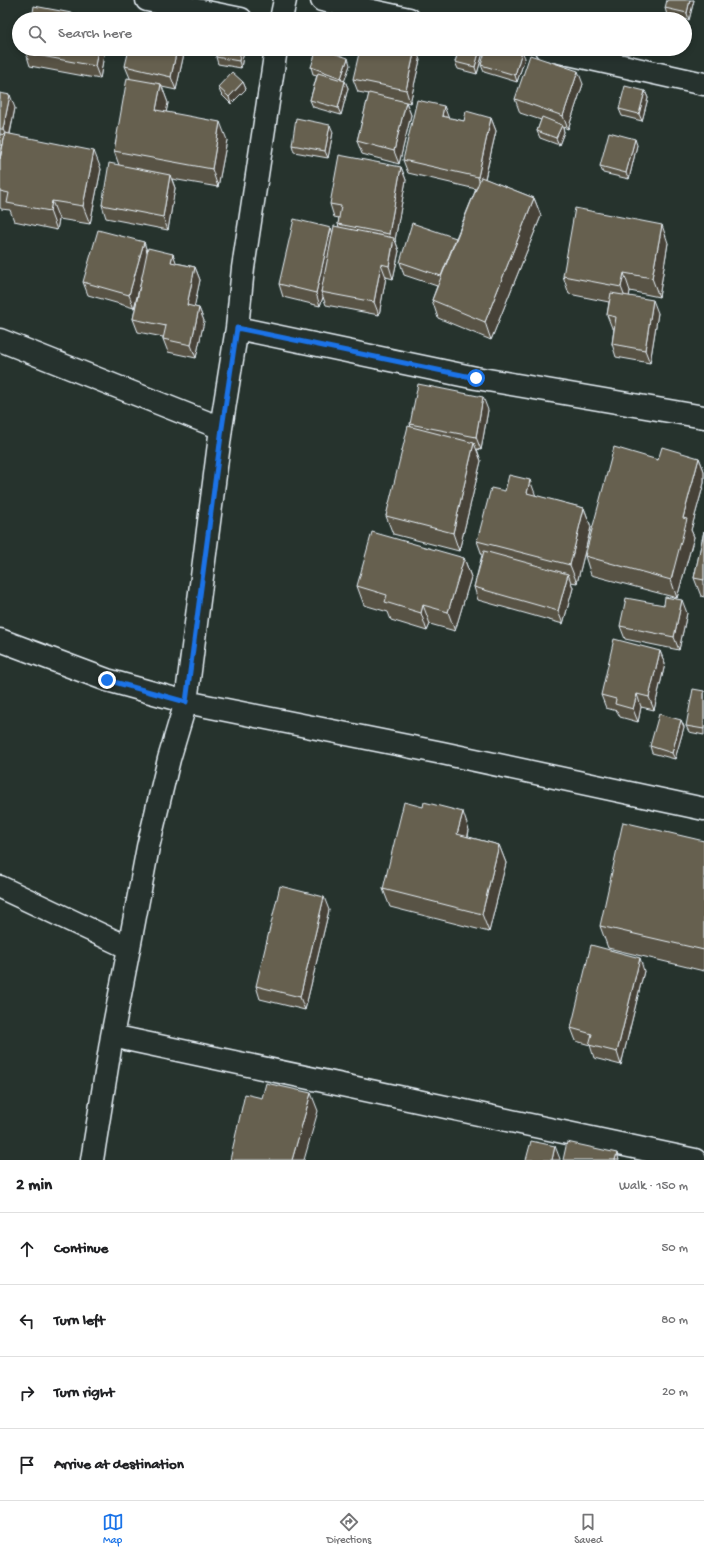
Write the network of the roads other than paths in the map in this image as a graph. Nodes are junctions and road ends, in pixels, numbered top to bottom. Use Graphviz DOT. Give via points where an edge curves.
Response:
graph roads {
  1 [pos="147,0"];
  2 [pos="285,0"];
  3 [pos="322,0"];
  4 [pos="206,12"];
  5 [pos="282,12"];
  6 [pos="377,12"];
  7 [pos="275,56"];
  8 [pos="578,56"];
  9 [pos="704,84"];
  10 [pos="237,328"];
  11 [pos="0,340"];
  12 [pos="704,416"];
  13 [pos="222,428"];
  14 [pos="0,640"];
  15 [pos="186,702"];
  16 [pos="704,809"];
  17 [pos="0,887"];
  18 [pos="129,948"];
  19 [pos="112,1036"];
  20 [pos="92,1160"];
  21 [pos="695,1160"];
  1 -- 4 [label="street"];
  2 -- 5 [label="street"];
  3 -- 6 [label="street"];
  7 -- 10 [label="street" via="243,268"];
  8 -- 9 [label="street"];
  10 -- 12 [label="street" via="476,378"];
  10 -- 13 [label="street"];
  11 -- 13 [label="street"];
  13 -- 15 [label="street"];
  14 -- 15 [label="street" via="107,680"];
  15 -- 16 [label="street"];
  15 -- 18 [label="street" via="148,846"];
  17 -- 18 [label="street"];
  18 -- 19 [label="street"];
  19 -- 20 [label="street"];
  19 -- 21 [label="street"];
}
